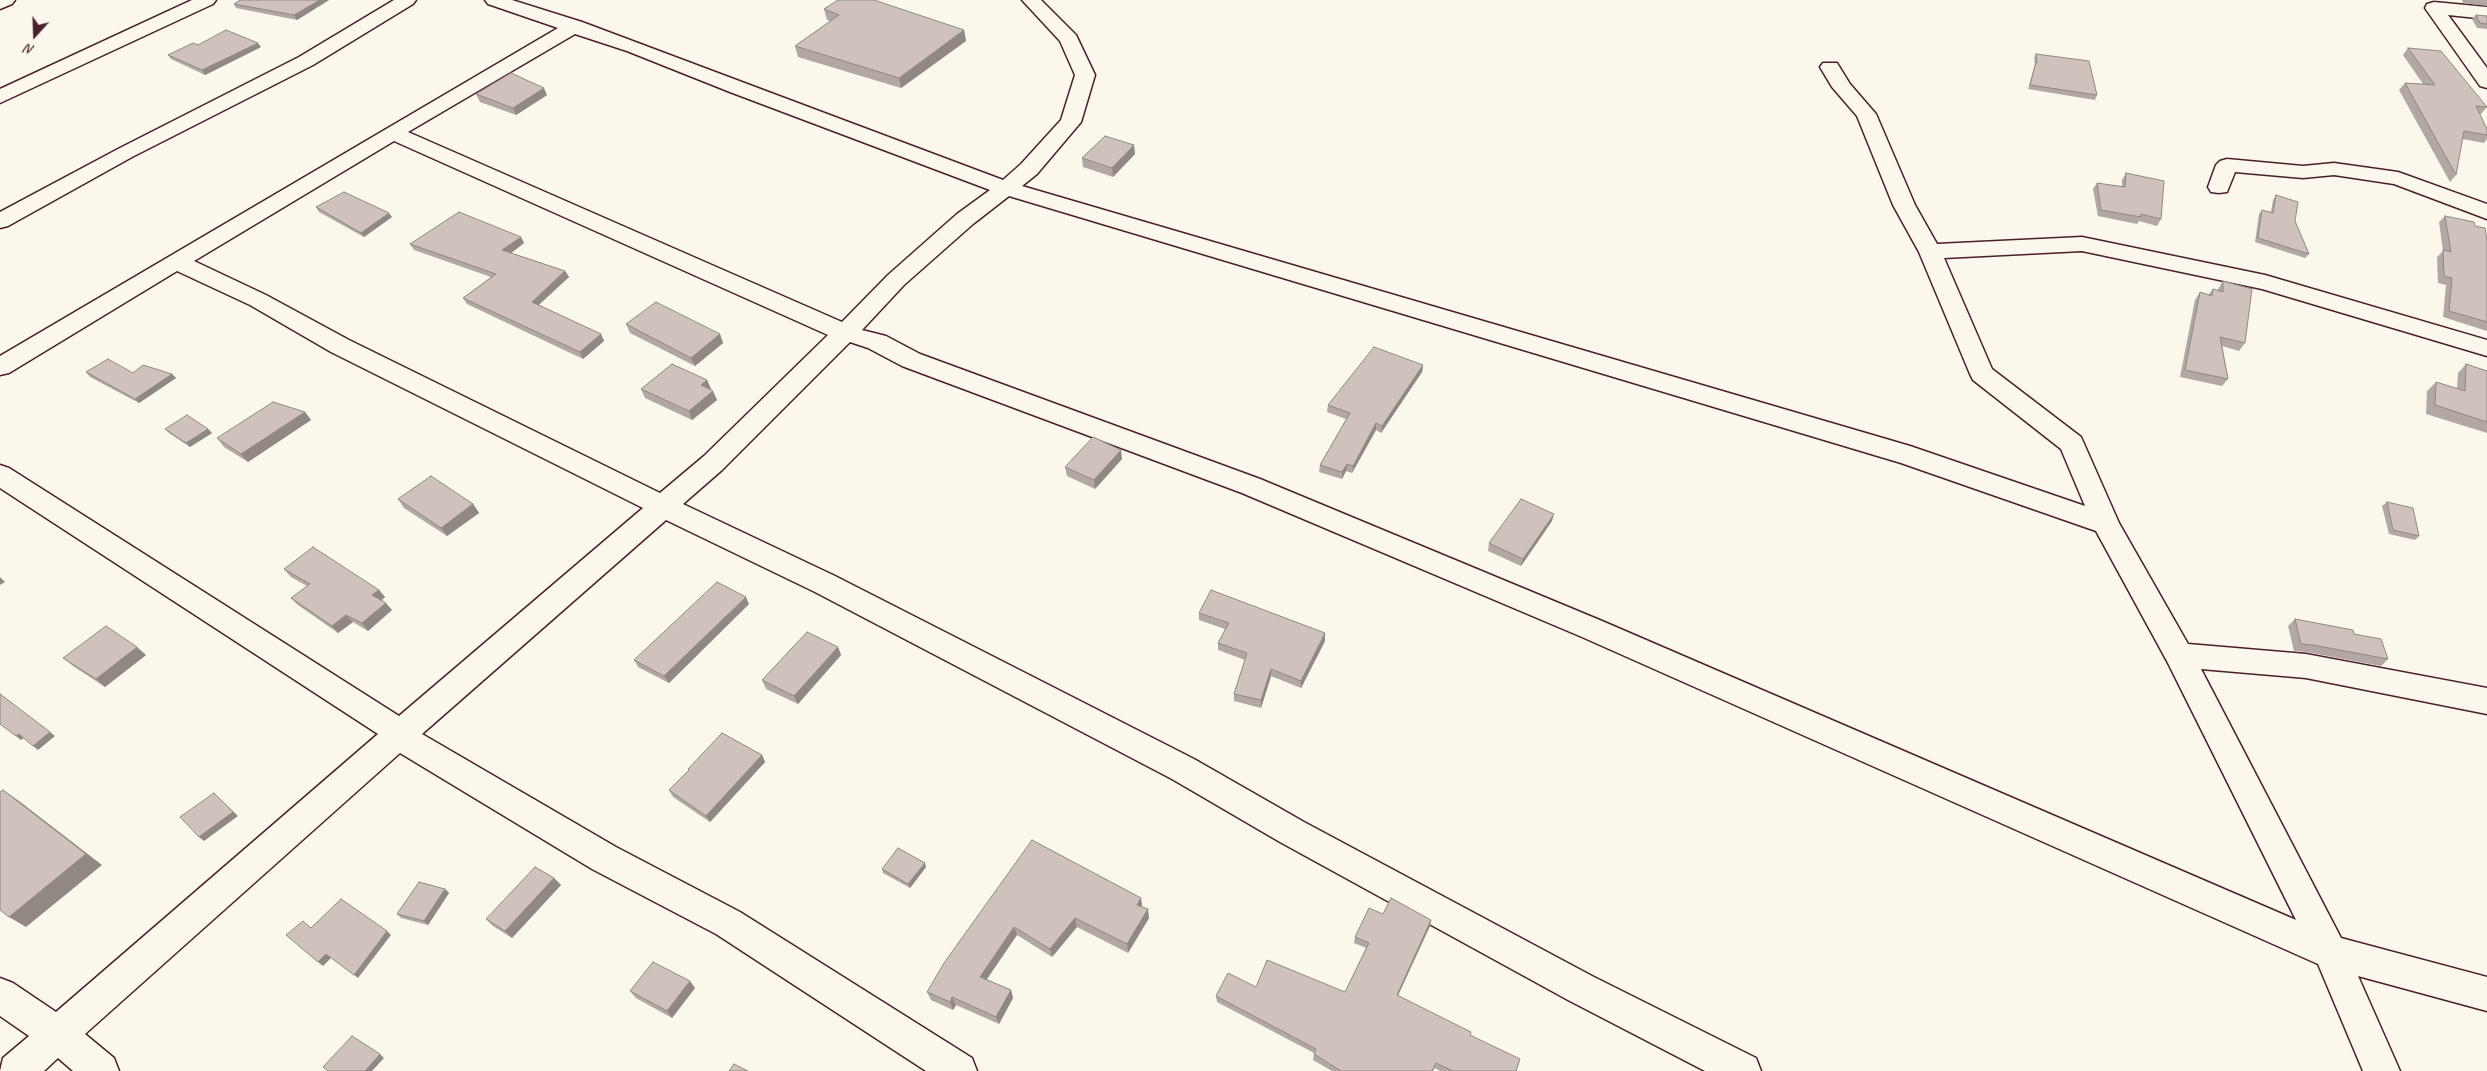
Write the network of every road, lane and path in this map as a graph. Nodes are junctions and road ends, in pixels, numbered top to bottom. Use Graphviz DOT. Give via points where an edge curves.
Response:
graph roads {
  1 [pos="6,0"];
  2 [pos="207,0"];
  3 [pos="407,0"];
  4 [pos="494,0"];
  5 [pos="1032,0"];
  6 [pos="0,2"];
  7 [pos="2487,13"];
  8 [pos="575,26"];
  9 [pos="1830,67"];
  10 [pos="2487,82"];
  11 [pos="0,97"];
  12 [pos="393,133"];
  13 [pos="2219,187"];
  14 [pos="1006,188"];
  15 [pos="2487,212"];
  16 [pos="0,221"];
  17 [pos="1930,252"];
  18 [pos="176,262"];
  19 [pos="845,333"];
  20 [pos="2487,348"];
  21 [pos="0,366"];
  22 [pos="0,475"];
  23 [pos="662,506"];
  24 [pos="2106,524"];
  25 [pos="2179,655"];
  26 [pos="2487,702"];
  27 [pos="401,733"];
  28 [pos="2330,952"];
  29 [pos="2487,994"];
  30 [pos="0,995"];
  31 [pos="57,1034"];
  32 [pos="16,1071"];
  33 [pos="101,1071"];
  34 [pos="959,1071"];
  35 [pos="1743,1071"];
  36 [pos="2382,1071"];
  1 -- 6 [label="street"];
  2 -- 11 [label="street"];
  3 -- 16 [label="street" via="306,61"];
  4 -- 8 [label="street"];
  5 -- 14 [label="street" via="1069,39 1085,75 1071,122 1029,169"];
  7 -- 10 [label="street" via="2434,8"];
  8 -- 12 [label="street"];
  8 -- 14 [label="street"];
  9 -- 17 [label="street" via="1842,87 1866,114 1904,205"];
  12 -- 18 [label="street"];
  12 -- 19 [label="street"];
  13 -- 15 [label="street" via="2227,165 2303,172 2334,169 2398,178"];
  14 -- 19 [label="street" via="965,219 896,280"];
  14 -- 24 [label="street" via="1910,456"];
  17 -- 20 [label="street" via="2082,244 2265,282"];
  17 -- 24 [label="street" via="1982,374 2072,444"];
  18 -- 21 [label="street"];
  18 -- 23 [label="street" via="258,300 340,346"];
  19 -- 23 [label="street" via="713,463"];
  19 -- 28 [label="street" via="877,342 911,360 1260,489 1592,629"];
  22 -- 27 [label="street"];
  23 -- 27 [label="street"];
  23 -- 35 [label="street" via="825,584 1175,764 1292,832 1580,988"];
  24 -- 25 [label="street"];
  25 -- 26 [label="street" via="2306,666"];
  25 -- 28 [label="street"];
  27 -- 31 [label="street"];
  27 -- 34 [label="street" via="414,746 604,858 728,923"];
  28 -- 29 [label="street"];
  28 -- 36 [label="street"];
  30 -- 31 [label="street"];
  31 -- 32 [label="street"];
  31 -- 33 [label="street"];
}
